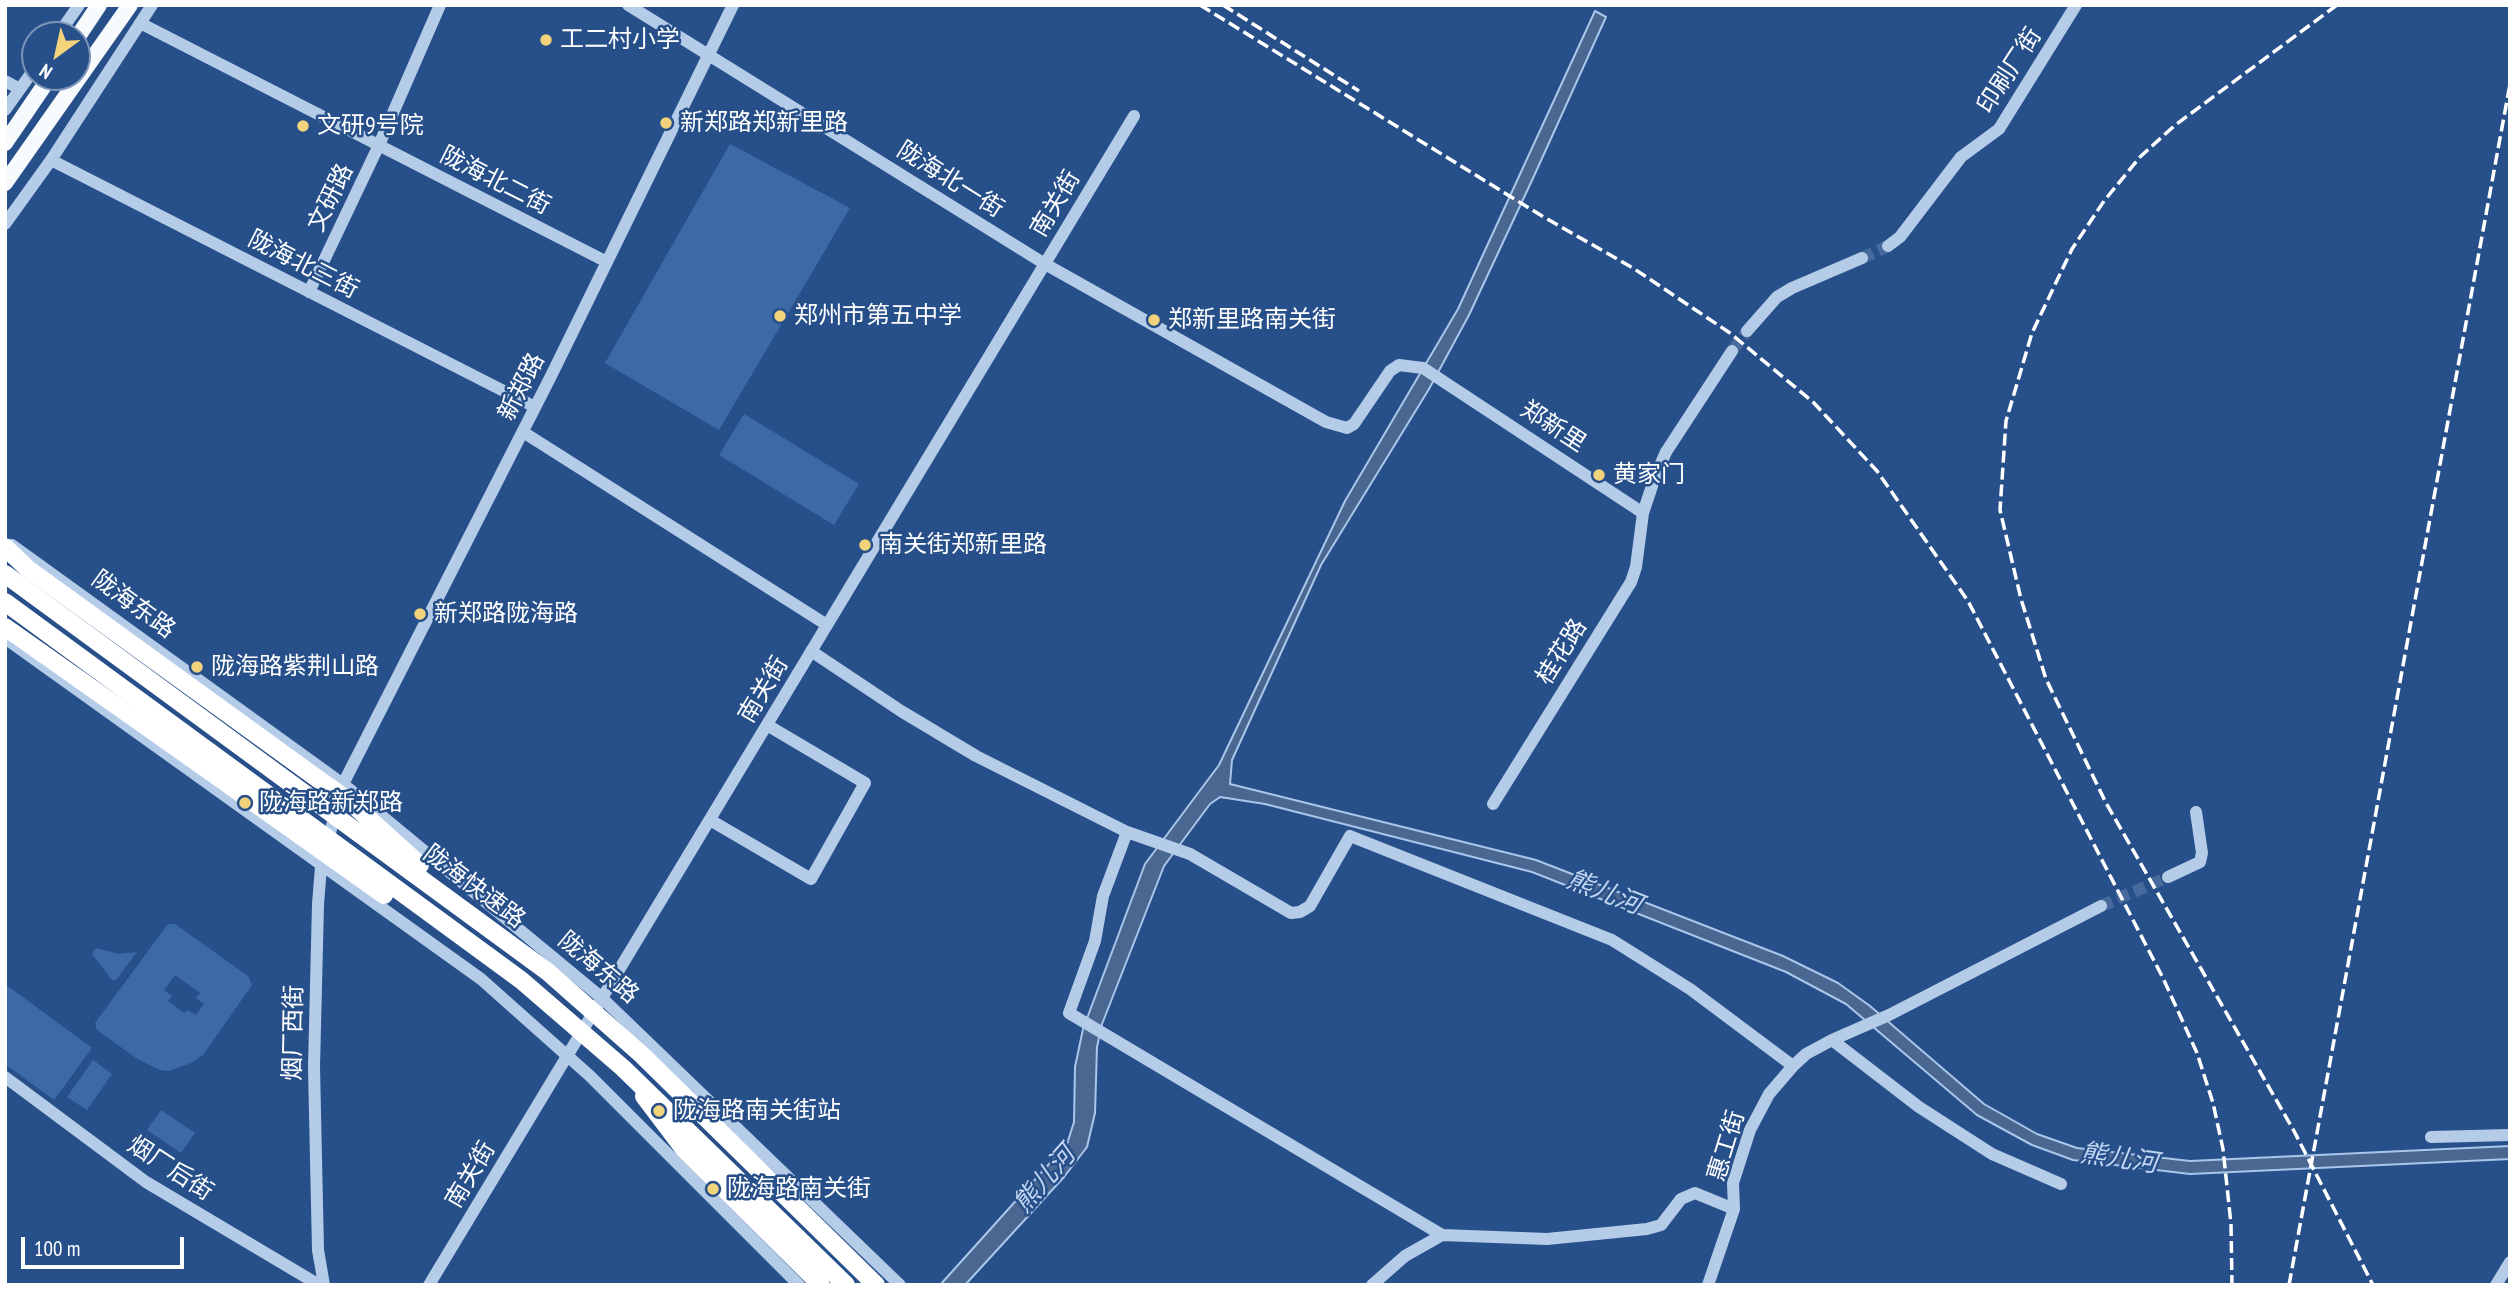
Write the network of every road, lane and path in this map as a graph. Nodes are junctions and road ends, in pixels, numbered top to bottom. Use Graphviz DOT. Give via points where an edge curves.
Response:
graph roads {
  1 [pos="79,5"];
  2 [pos="99,5"];
  3 [pos="130,5"];
  4 [pos="152,5"];
  5 [pos="440,5"];
  6 [pos="628,5"];
  7 [pos="733,5"];
  8 [pos="2076,5"];
  9 [pos="68,21"];
  10 [pos="88,21"];
  11 [pos="140,23"];
  12 [pos="709,55"];
  13 [pos="5,81"];
  14 [pos="20,89"];
  15 [pos="41,91"];
  16 [pos="5,110"];
  17 [pos="1133,116"];
  18 [pos="5,144"];
  19 [pos="379,145"];
  20 [pos="51,160"];
  21 [pos="5,183"];
  22 [pos="5,224"];
  23 [pos="1888,246"];
  24 [pos="1862,258"];
  25 [pos="607,262"];
  26 [pos="1045,264"];
  27 [pos="309,292"];
  28 [pos="1748,331"];
  29 [pos="1732,351"];
  30 [pos="1423,368"];
  31 [pos="535,407"];
  32 [pos="523,432"];
  33 [pos="1643,513"];
  34 [pos="5,540"];
  35 [pos="5,547"];
  36 [pos="5,574"];
  37 [pos="5,602"];
  38 [pos="827,625"];
  39 [pos="5,627"];
  40 [pos="5,638"];
  41 [pos="811,652"];
  42 [pos="767,725"];
  43 [pos="343,784"];
  44 [pos="1493,804"];
  45 [pos="2196,812"];
  46 [pos="710,820"];
  47 [pos="1127,832"];
  48 [pos="321,867"];
  49 [pos="2168,877"];
  50 [pos="2101,906"];
  51 [pos="479,920"];
  52 [pos="465,939"];
  53 [pos="603,998"];
  54 [pos="1832,1040"];
  55 [pos="568,1055"];
  56 [pos="1793,1066"];
  57 [pos="623,1068"];
  58 [pos="5,1077"];
  59 [pos="2510,1135"];
  60 [pos="2431,1137"];
  61 [pos="2061,1184"];
  62 [pos="1734,1209"];
  63 [pos="1442,1235"];
  64 [pos="2510,1262"];
  65 [pos="319,1285"];
  66 [pos="324,1285"];
  67 [pos="429,1285"];
  68 [pos="799,1285"];
  69 [pos="821,1285"];
  70 [pos="846,1285"];
  71 [pos="876,1285"];
  72 [pos="900,1285"];
  73 [pos="1372,1285"];
  74 [pos="1708,1285"];
  75 [pos="2496,1285"];
  1 -- 9 [label="street"];
  2 -- 10 [label="main road"];
  3 -- 21 [label="main road"];
  4 -- 11 [label="street"];
  5 -- 19 [label="street, 文研路"];
  6 -- 12 [label="street, 陇海北一街"];
  7 -- 12 [label="street, 新郑路"];
  8 -- 23 [label="street, 印刷厂街" via="1998,129 1961,157 1900,237"];
  11 -- 19 [label="street, 陇海北二街"];
  11 -- 20 [label="street"];
  12 -- 25 [label="street, 新郑路"];
  12 -- 26 [label="street, 陇海北一街"];
  13 -- 14 [label="street"];
  14 -- 16 [label="street"];
  15 -- 18 [label="main road"];
  17 -- 26 [label="street, 南关街"];
  19 -- 25 [label="street, 陇海北二街"];
  19 -- 27 [label="street, 文研路"];
  20 -- 22 [label="street"];
  20 -- 27 [label="street, 陇海北三街"];
  24 -- 28 [label="street" via="1792,288"];
  25 -- 31 [label="street, 新郑路"];
  26 -- 30 [label="street, 陇海北一街" via="1338,427 1354,424 1390,370 1399,365"];
  26 -- 38 [label="street, 南关街"];
  27 -- 31 [label="street, 陇海北三街"];
  29 -- 33 [label="street" via="1666,452"];
  30 -- 33 [label="street, 郑新里"];
  31 -- 32 [label="street, 新郑路"];
  32 -- 38 [label="street"];
  32 -- 43 [label="street, 新郑路"];
  33 -- 44 [label="street, 桂花路" via="1631,582"];
  34 -- 43 [label="street, 陇海东路"];
  35 -- 51 [label="highway, bridge" via="28,569 348,800"];
  36 -- 51 [label="highway, 陇海快速路, bridge"];
  37 -- 52 [label="highway, 陇海快速路, bridge"];
  38 -- 41 [label="street, 南关街"];
  39 -- 52 [label="highway, bridge" via="404,909"];
  40 -- 48 [label="street"];
  41 -- 42 [label="street, 南关街"];
  41 -- 47 [label="street" via="976,756"];
  42 -- 46 [label="street, 南关街"];
  42 -- 46 [label="street" via="865,783 811,879"];
  43 -- 48 [label="street, 烟厂西街"];
  43 -- 53 [label="street, 陇海东路"];
  45 -- 49 [label="street" via="2200,862"];
  46 -- 53 [label="street, 南关街"];
  47 -- 56 [label="street" via="1190,853 1291,913 1310,906 1350,836 1612,940 1690,989"];
  47 -- 63 [label="street" via="1069,1013"];
  48 -- 55 [label="street" via="481,979"];
  48 -- 66 [label="street, 烟厂西街" via="314,1067 318,1250"];
  50 -- 54 [label="street, 惠工街"];
  51 -- 71 [label="highway, 陇海快速路, bridge" via="626,1040"];
  52 -- 57 [label="highway, 陇海快速路, bridge" via="521,980"];
  53 -- 55 [label="street, 南关街"];
  53 -- 72 [label="street, 陇海东路"];
  54 -- 56 [label="street, 惠工街"];
  54 -- 61 [label="street" via="1919,1107 1992,1154"];
  55 -- 67 [label="street, 南关街"];
  55 -- 68 [label="street"];
  56 -- 62 [label="street, 惠工街" via="1769,1094 1750,1130 1733,1183"];
  57 -- 69 [label="highway, bridge" via="684,1149"];
  57 -- 70 [label="highway, 陇海快速路, bridge"];
  58 -- 65 [label="street, 烟厂后街" via="146,1182"];
  59 -- 60 [label="street"];
  62 -- 63 [label="street" via="1695,1193 1681,1199 1661,1225 1647,1229 1547,1239"];
  62 -- 74 [label="street, 惠工街"];
  63 -- 73 [label="street" via="1405,1256"];
  64 -- 75 [label="street"];
}
